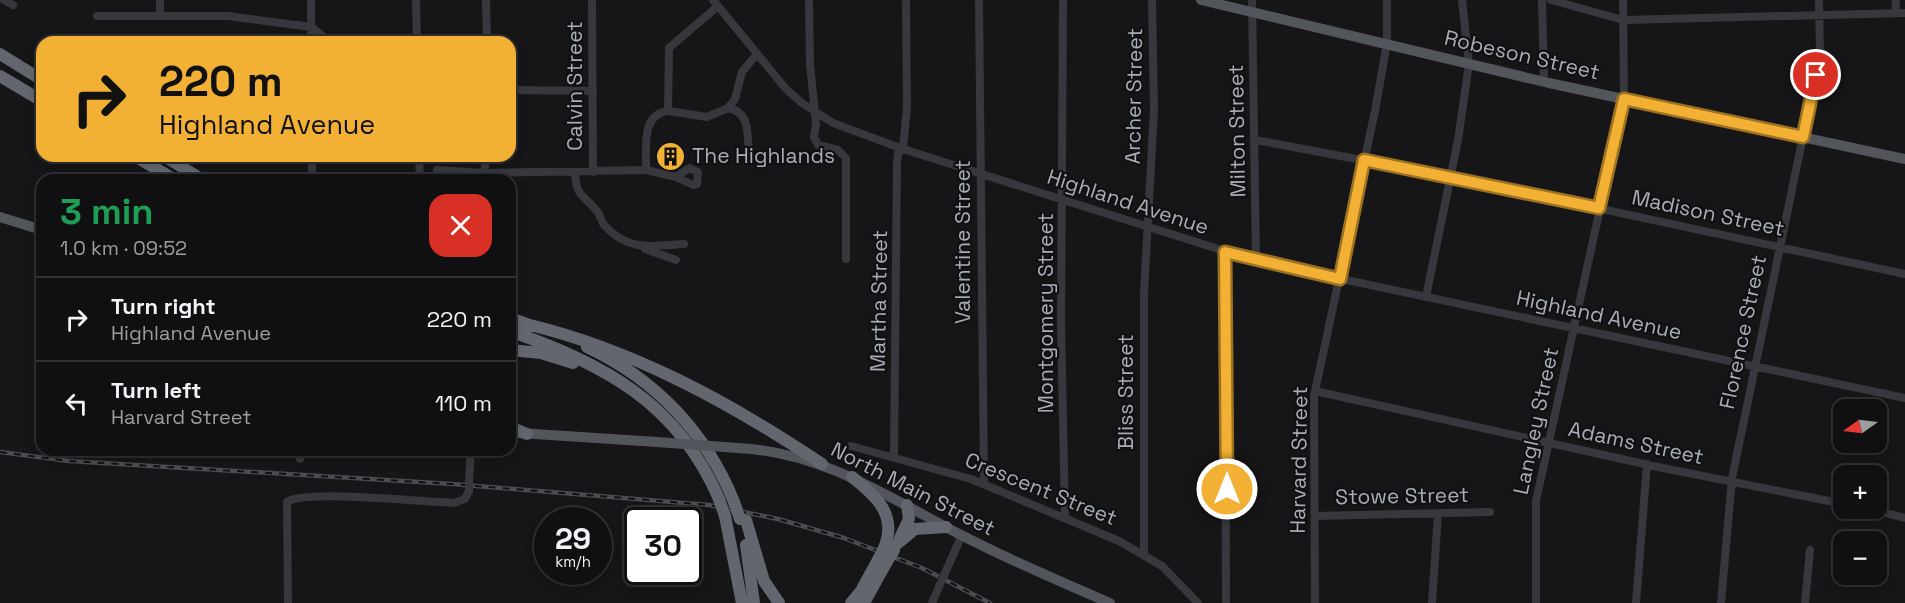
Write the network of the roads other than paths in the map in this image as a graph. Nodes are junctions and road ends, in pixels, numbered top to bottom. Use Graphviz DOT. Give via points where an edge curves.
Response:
graph roads {
  1 [pos="160,0"];
  2 [pos="311,0"];
  3 [pos="416,0"];
  4 [pos="486,0"];
  5 [pos="592,0"];
  6 [pos="809,0"];
  7 [pos="906,0"];
  8 [pos="979,0"];
  9 [pos="1063,0"];
  10 [pos="1152,0"];
  11 [pos="1201,0"];
  12 [pos="1252,0"];
  13 [pos="1387,0"];
  14 [pos="1462,0"];
  15 [pos="1542,0"];
  16 [pos="1551,0"];
  17 [pos="1623,0"];
  18 [pos="1819,0"];
  19 [pos="1896,0"];
  20 [pos="715,3"];
  21 [pos="1252,12"];
  22 [pos="1819,13"];
  23 [pos="1900,13"];
  24 [pos="97,16"];
  25 [pos="160,16"];
  26 [pos="1623,20"];
  27 [pos="311,27"];
  28 [pos="311,36"];
  29 [pos="322,36"];
  30 [pos="417,36"];
  31 [pos="487,36"];
  32 [pos="1387,43"];
  33 [pos="0,54"];
  34 [pos="757,54"];
  35 [pos="1469,64"];
  36 [pos="0,76"];
  37 [pos="36,76"];
  38 [pos="1544,82"];
  39 [pos="516,90"];
  40 [pos="592,91"];
  41 [pos="36,97"];
  42 [pos="1624,99"];
  43 [pos="728,108"];
  44 [pos="668,111"];
  45 [pos="815,112"];
  46 [pos="1803,137"];
  47 [pos="1256,140"];
  48 [pos="903,149"];
  49 [pos="749,158"];
  50 [pos="1905,159"];
  51 [pos="1364,160"];
  52 [pos="145,162"];
  53 [pos="174,162"];
  54 [pos="437,170"];
  55 [pos="645,170"];
  56 [pos="575,172"];
  57 [pos="593,172"];
  58 [pos="166,174"];
  59 [pos="193,174"];
  60 [pos="469,174"];
  61 [pos="981,174"];
  62 [pos="516,175"];
  63 [pos="676,177"];
  64 [pos="1450,177"];
  65 [pos="1063,200"];
  66 [pos="1599,208"];
  67 [pos="0,217"];
  68 [pos="36,228"];
  69 [pos="1149,228"];
  70 [pos="684,244"];
  71 [pos="1780,247"];
  72 [pos="645,249"];
  73 [pos="1225,252"];
  74 [pos="846,259"];
  75 [pos="676,260"];
  76 [pos="1256,261"];
  77 [pos="1905,274"];
  78 [pos="1340,279"];
  79 [pos="1426,297"];
  80 [pos="516,320"];
  81 [pos="526,324"];
  82 [pos="1574,328"];
  83 [pos="516,333"];
  84 [pos="516,350"];
  85 [pos="1754,367"];
  86 [pos="637,391"];
  87 [pos="1315,391"];
  88 [pos="1905,398"];
  89 [pos="516,429"];
  90 [pos="516,433"];
  91 [pos="527,434"];
  92 [pos="1549,442"];
  93 [pos="850,446"];
  94 [pos="471,456"];
  95 [pos="894,456"];
  96 [pos="822,464"];
  97 [pos="1647,464"];
  98 [pos="852,477"];
  99 [pos="1732,482"];
  100 [pos="984,484"];
  101 [pos="1833,502"];
  102 [pos="907,505"];
  103 [pos="1490,512"];
  104 [pos="1887,513"];
  105 [pos="1438,514"];
  106 [pos="1315,516"];
  107 [pos="1065,517"];
  108 [pos="1905,518"];
  109 [pos="743,520"];
  110 [pos="946,527"];
  111 [pos="962,536"];
  112 [pos="892,547"];
  113 [pos="1810,550"];
  114 [pos="1144,555"];
  115 [pos="882,562"];
  116 [pos="288,603"];
  117 [pos="742,603"];
  118 [pos="754,603"];
  119 [pos="779,603"];
  120 [pos="851,603"];
  121 [pos="864,603"];
  122 [pos="932,603"];
  123 [pos="1110,603"];
  124 [pos="1198,603"];
  125 [pos="1226,603"];
  126 [pos="1315,603"];
  127 [pos="1432,603"];
  128 [pos="1536,603"];
  129 [pos="1636,603"];
  130 [pos="1720,603"];
  131 [pos="1805,603"];
  1 -- 25 [label="street"];
  2 -- 27 [label="street"];
  3 -- 30 [label="street"];
  4 -- 31 [label="street"];
  5 -- 40 [label="street, Calvin Street"];
  6 -- 45 [label="street"];
  7 -- 48 [label="street, Martha Street" via="908,108"];
  8 -- 61 [label="street, Valentine Street"];
  9 -- 65 [label="street, Montgomery Street"];
  10 -- 69 [label="street, Archer Street" via="1154,110"];
  11 -- 21 [label="main road, Robeson Street"];
  12 -- 21 [label="street, Milton Street"];
  13 -- 32 [label="street, Harvard Street"];
  14 -- 35 [label="street"];
  15 -- 38 [label="street"];
  16 -- 26 [label="street"];
  17 -- 26 [label="street, Langley Street"];
  18 -- 22 [label="street, Florence Street"];
  19 -- 23 [label="street"];
  20 -- 34 [label="street, Highland Avenue"];
  20 -- 44 [label="street" via="669,48"];
  21 -- 32 [label="main road, Robeson Street"];
  21 -- 47 [label="street, Milton Street"];
  22 -- 23 [label="street"];
  22 -- 26 [label="street"];
  22 -- 46 [label="street, Florence Street" via="1820,55"];
  24 -- 25 [label="street"];
  25 -- 27 [label="street" via="228,16"];
  26 -- 42 [label="street, Langley Street"];
  27 -- 28 [label="street"];
  27 -- 29 [label="street"];
  32 -- 35 [label="main road, Robeson Street"];
  32 -- 51 [label="street, Harvard Street"];
  33 -- 37 [label="highway"];
  34 -- 43 [label="street" via="742,72 735,99"];
  34 -- 45 [label="street, Highland Avenue" via="786,89"];
  35 -- 38 [label="main road, Robeson Street"];
  35 -- 64 [label="street"];
  36 -- 41 [label="highway"];
  38 -- 42 [label="main road, Robeson Street"];
  39 -- 40 [label="street"];
  40 -- 57 [label="street, Calvin Street"];
  42 -- 46 [label="main road, Robeson Street"];
  42 -- 66 [label="street, Langley Street"];
  43 -- 44 [label="street" via="707,117"];
  43 -- 49 [label="street" via="743,114 746,121"];
  44 -- 55 [label="street" via="654,116 648,125"];
  45 -- 48 [label="street, Highland Avenue" via="844,128"];
  45 -- 74 [label="street" via="814,137 818,145 838,150 846,158"];
  46 -- 50 [label="main road, Robeson Street"];
  46 -- 71 [label="street, Florence Street"];
  47 -- 51 [label="street, Madison Street"];
  47 -- 76 [label="street, Milton Street"];
  48 -- 61 [label="street, Highland Avenue"];
  48 -- 95 [label="street, Martha Street" via="898,153 897,163"];
  51 -- 64 [label="street, Madison Street"];
  51 -- 78 [label="street, Harvard Street"];
  52 -- 58 [label="highway"];
  53 -- 59 [label="highway"];
  54 -- 60 [label="street"];
  55 -- 57 [label="street"];
  55 -- 63 [label="street"];
  56 -- 57 [label="street"];
  56 -- 62 [label="street"];
  56 -- 72 [label="street" via="579,195 595,209 607,229"];
  61 -- 65 [label="street, Highland Avenue"];
  61 -- 100 [label="street, Valentine Street"];
  64 -- 66 [label="street, Madison Street"];
  64 -- 79 [label="street"];
  65 -- 69 [label="street, Highland Avenue"];
  65 -- 107 [label="street, Montgomery Street"];
  66 -- 71 [label="street, Madison Street"];
  66 -- 82 [label="street, Langley Street"];
  67 -- 68 [label="main road"];
  69 -- 73 [label="street, Highland Avenue"];
  69 -- 114 [label="street, Bliss Street" via="1144,293"];
  70 -- 72 [label="street"];
  71 -- 77 [label="street, Madison Street"];
  71 -- 85 [label="street, Florence Street"];
  72 -- 75 [label="street"];
  73 -- 76 [label="street, Highland Avenue"];
  73 -- 125 [label="street"];
  76 -- 78 [label="street, Highland Avenue"];
  78 -- 79 [label="street, Highland Avenue"];
  78 -- 87 [label="street, Harvard Street"];
  79 -- 82 [label="street, Highland Avenue"];
  80 -- 81 [label="highway"];
  81 -- 96 [label="highway" via="584,339 660,371"];
  81 -- 109 [label="highway" via="582,345 638,377 677,410 716,462"];
  82 -- 85 [label="street, Highland Avenue"];
  82 -- 92 [label="street, Langley Street"];
  83 -- 86 [label="highway" via="582,358"];
  84 -- 86 [label="highway" via="560,358"];
  85 -- 88 [label="street, Highland Avenue"];
  85 -- 99 [label="street, Florence Street"];
  86 -- 117 [label="highway, bridge" via="665,416 704,468 725,516"];
  87 -- 92 [label="street, Adams Street"];
  87 -- 106 [label="street, Harvard Street"];
  89 -- 91 [label="highway"];
  90 -- 91 [label="main road, North Main Street"];
  91 -- 96 [label="main road, North Main Street, bridge" via="738,448 781,453"];
  92 -- 97 [label="street, Adams Street"];
  92 -- 128 [label="street, Langley Street" via="1536,501"];
  93 -- 95 [label="street, Crescent Street"];
  94 -- 116 [label="street, bridge" via="469,491 465,499 454,503 322,496 302,496 287,502"];
  95 -- 100 [label="street, Crescent Street"];
  96 -- 98 [label="main road, North Main Street"];
  97 -- 99 [label="street, Adams Street"];
  97 -- 129 [label="street"];
  98 -- 102 [label="main road, North Main Street"];
  98 -- 112 [label="highway" via="886,511"];
  99 -- 101 [label="street, Adams Street"];
  99 -- 130 [label="street, Florence Street"];
  100 -- 107 [label="street, Crescent Street"];
  102 -- 110 [label="main road, North Main Street"];
  102 -- 112 [label="highway" via="909,519"];
  103 -- 105 [label="street, Stowe Street"];
  104 -- 108 [label="street"];
  105 -- 106 [label="street, Stowe Street"];
  105 -- 127 [label="street"];
  106 -- 126 [label="street, Harvard Street"];
  107 -- 114 [label="street, Crescent Street"];
  109 -- 118 [label="highway"];
  109 -- 119 [label="highway" via="764,581"];
  110 -- 111 [label="main road, North Main Street"];
  110 -- 112 [label="highway" via="915,529"];
  111 -- 122 [label="street, bridge"];
  111 -- 123 [label="main road, North Main Street"];
  112 -- 115 [label="highway, bridge"];
  113 -- 131 [label="street"];
  114 -- 124 [label="street, Crescent Street" via="1162,566"];
  115 -- 120 [label="highway"];
  115 -- 121 [label="highway"];
}
